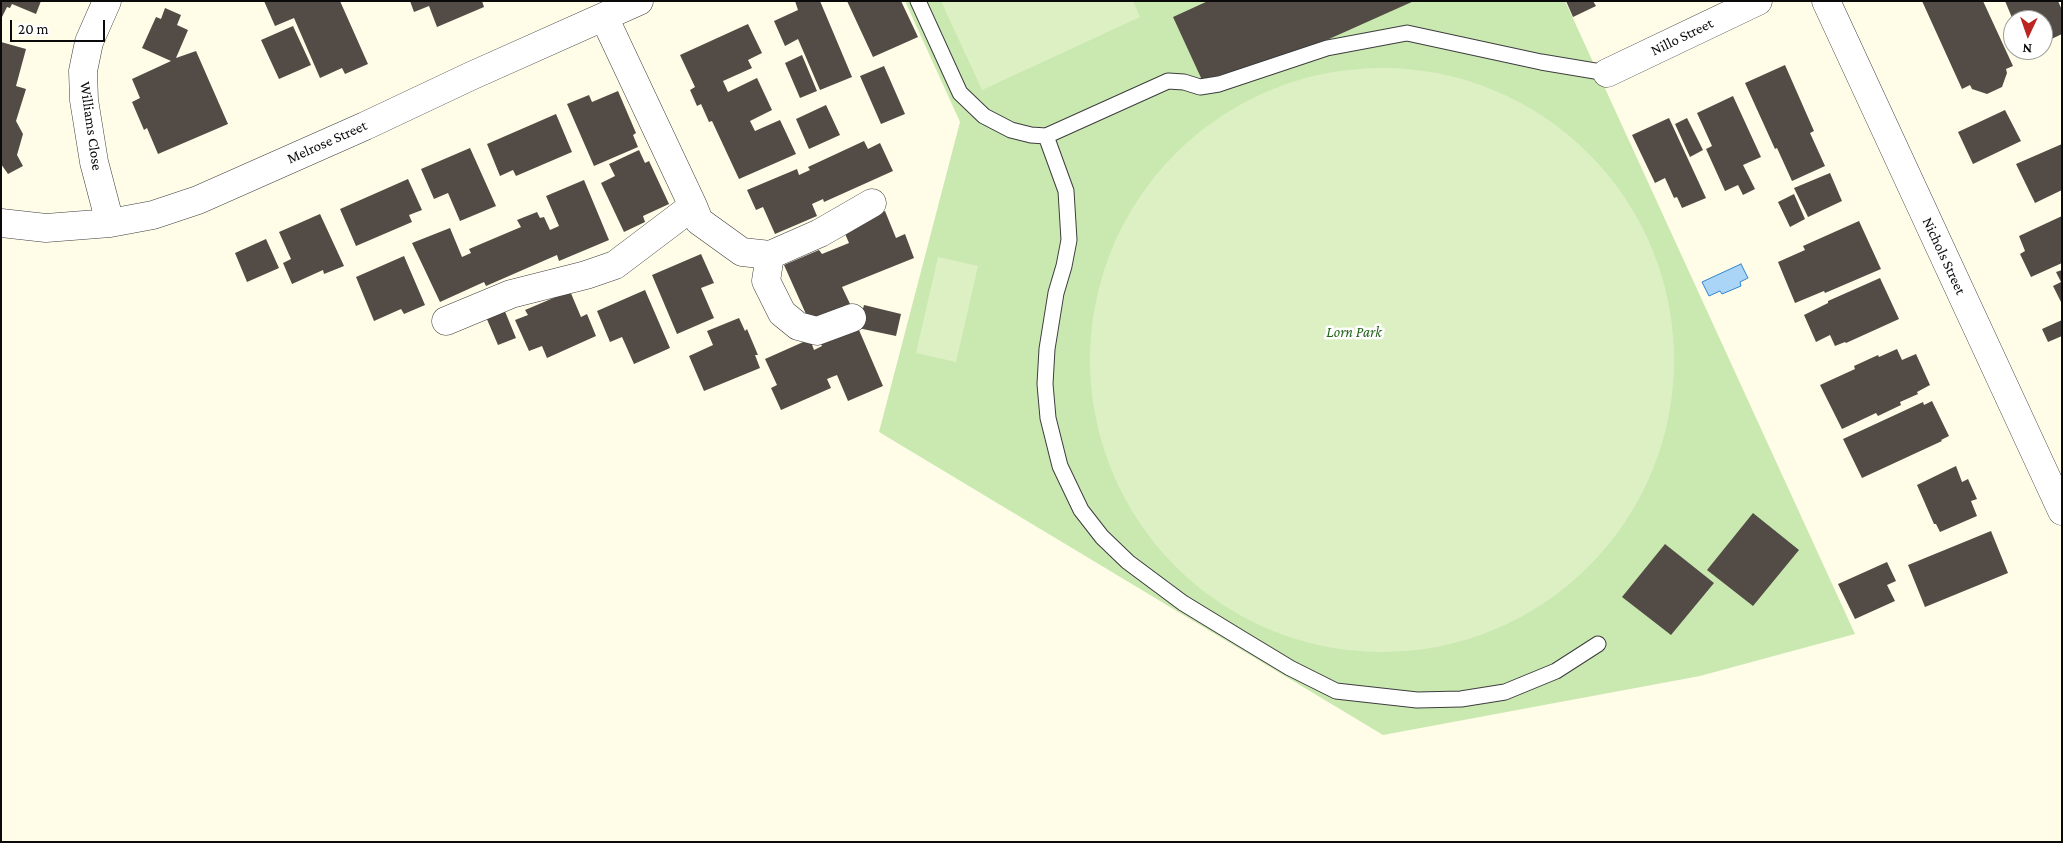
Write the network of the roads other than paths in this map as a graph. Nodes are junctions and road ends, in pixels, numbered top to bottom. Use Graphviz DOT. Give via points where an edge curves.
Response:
graph roads {
  1 [pos="107,1"];
  2 [pos="639,1"];
  3 [pos="918,1"];
  4 [pos="1758,1"];
  5 [pos="1826,1"];
  6 [pos="604,16"];
  7 [pos="1607,73"];
  8 [pos="1046,136"];
  9 [pos="872,203"];
  10 [pos="693,206"];
  11 [pos="1,223"];
  12 [pos="110,223"];
  13 [pos="770,255"];
  14 [pos="852,318"];
  15 [pos="446,321"];
  16 [pos="2062,511"];
  17 [pos="1598,644"];
  1 -- 12 [label="street, Williams Close" via="89,42 83,70 84,100 94,162"];
  2 -- 6 [label="street, Melrose Street"];
  3 -- 8 [label="lane" via="960,93 984,116 1011,130 1030,136"];
  4 -- 7 [label="street, Nillo Street"];
  5 -- 16 [label="street, Nichols Street"];
  6 -- 10 [label="street"];
  6 -- 12 [label="street, Melrose Street" via="198,200 153,215"];
  7 -- 8 [label="lane" via="1407,33 1327,48 1219,84 1200,87 1168,81"];
  8 -- 17 [label="lane" via="1066,191 1069,240 1047,349 1045,384 1048,418 1060,466 1081,510 1102,537 1128,562 1183,603 1290,668 1336,691 1417,700 1461,699 1505,692 1556,671"];
  9 -- 13 [label="street" via="820,233"];
  10 -- 13 [label="street" via="699,221 742,252"];
  10 -- 15 [label="street" via="614,265 511,294"];
  11 -- 12 [label="street, Melrose Street" via="46,228"];
  13 -- 14 [label="street" via="766,280 782,312 798,326 817,331"];
}
